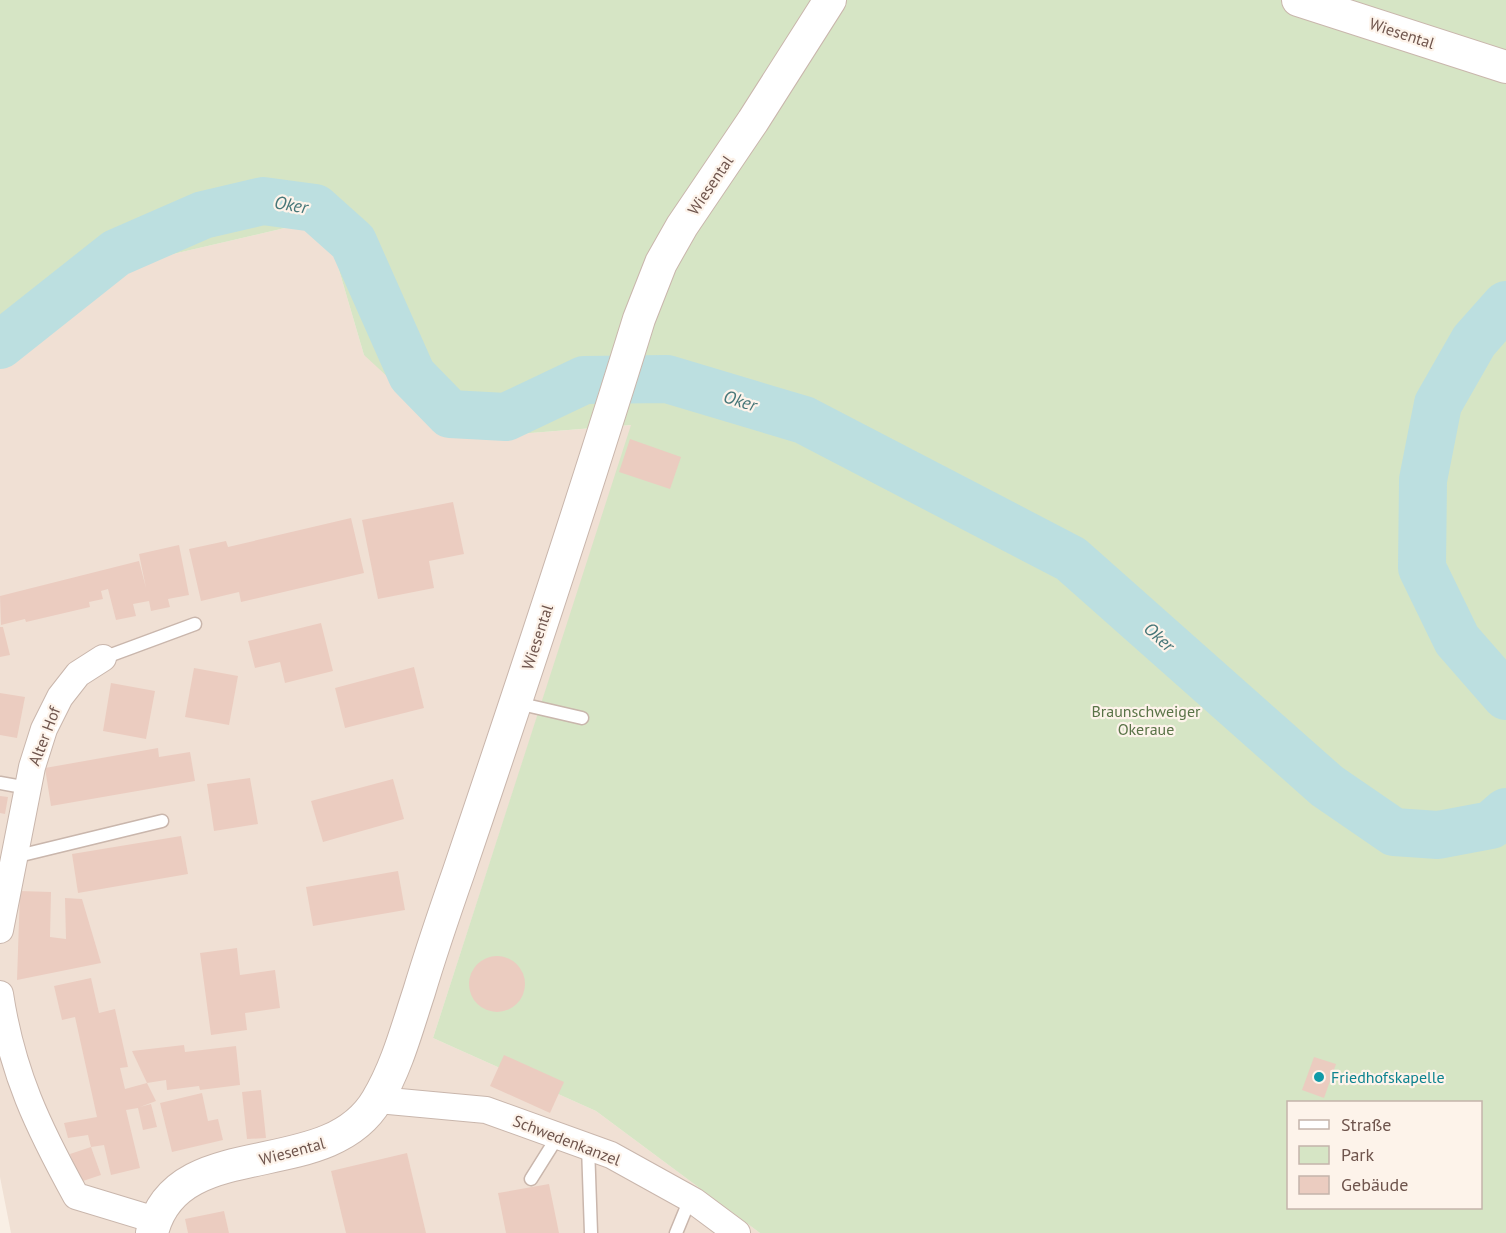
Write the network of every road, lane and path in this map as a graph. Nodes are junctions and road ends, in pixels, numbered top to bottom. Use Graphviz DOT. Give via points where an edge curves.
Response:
graph roads {
  1 [pos="830,0"];
  2 [pos="1298,0"];
  3 [pos="1506,67"];
  4 [pos="195,624"];
  5 [pos="103,658"];
  6 [pos="516,703"];
  7 [pos="582,718"];
  8 [pos="0,783"];
  9 [pos="28,788"];
  10 [pos="162,821"];
  11 [pos="14,857"];
  12 [pos="0,930"];
  13 [pos="0,994"];
  14 [pos="378,1100"];
  15 [pos="558,1136"];
  16 [pos="588,1146"];
  17 [pos="531,1179"];
  18 [pos="690,1199"];
  19 [pos="154,1227"];
  20 [pos="591,1233"];
  21 [pos="676,1233"];
  22 [pos="737,1233"];
  1 -- 6 [label="street, Wiesental" via="661,263 639,319"];
  2 -- 3 [label="street, Wiesental"];
  4 -- 5 [label="lane, Alter Hof"];
  5 -- 9 [label="street, Alter Hof" via="78,674 60,697 44,729"];
  6 -- 7 [label="lane"];
  6 -- 14 [label="street, Wiesental" via="405,1036"];
  8 -- 9 [label="lane"];
  9 -- 11 [label="street, Alter Hof"];
  10 -- 11 [label="lane"];
  11 -- 12 [label="street, Alter Hof"];
  13 -- 19 [label="street" via="5,1029 21,1084 43,1136 76,1196"];
  14 -- 15 [label="street, Schwedenkanzel" via="486,1110"];
  14 -- 19 [label="street, Wiesental" via="368,1115 339,1138 297,1152 215,1170 184,1184 169,1197"];
  15 -- 16 [label="street, Schwedenkanzel"];
  15 -- 17 [label="lane"];
  16 -- 18 [label="street, Schwedenkanzel"];
  16 -- 20 [label="lane"];
  18 -- 21 [label="lane"];
  18 -- 22 [label="street, Schwedenkanzel"];
}
